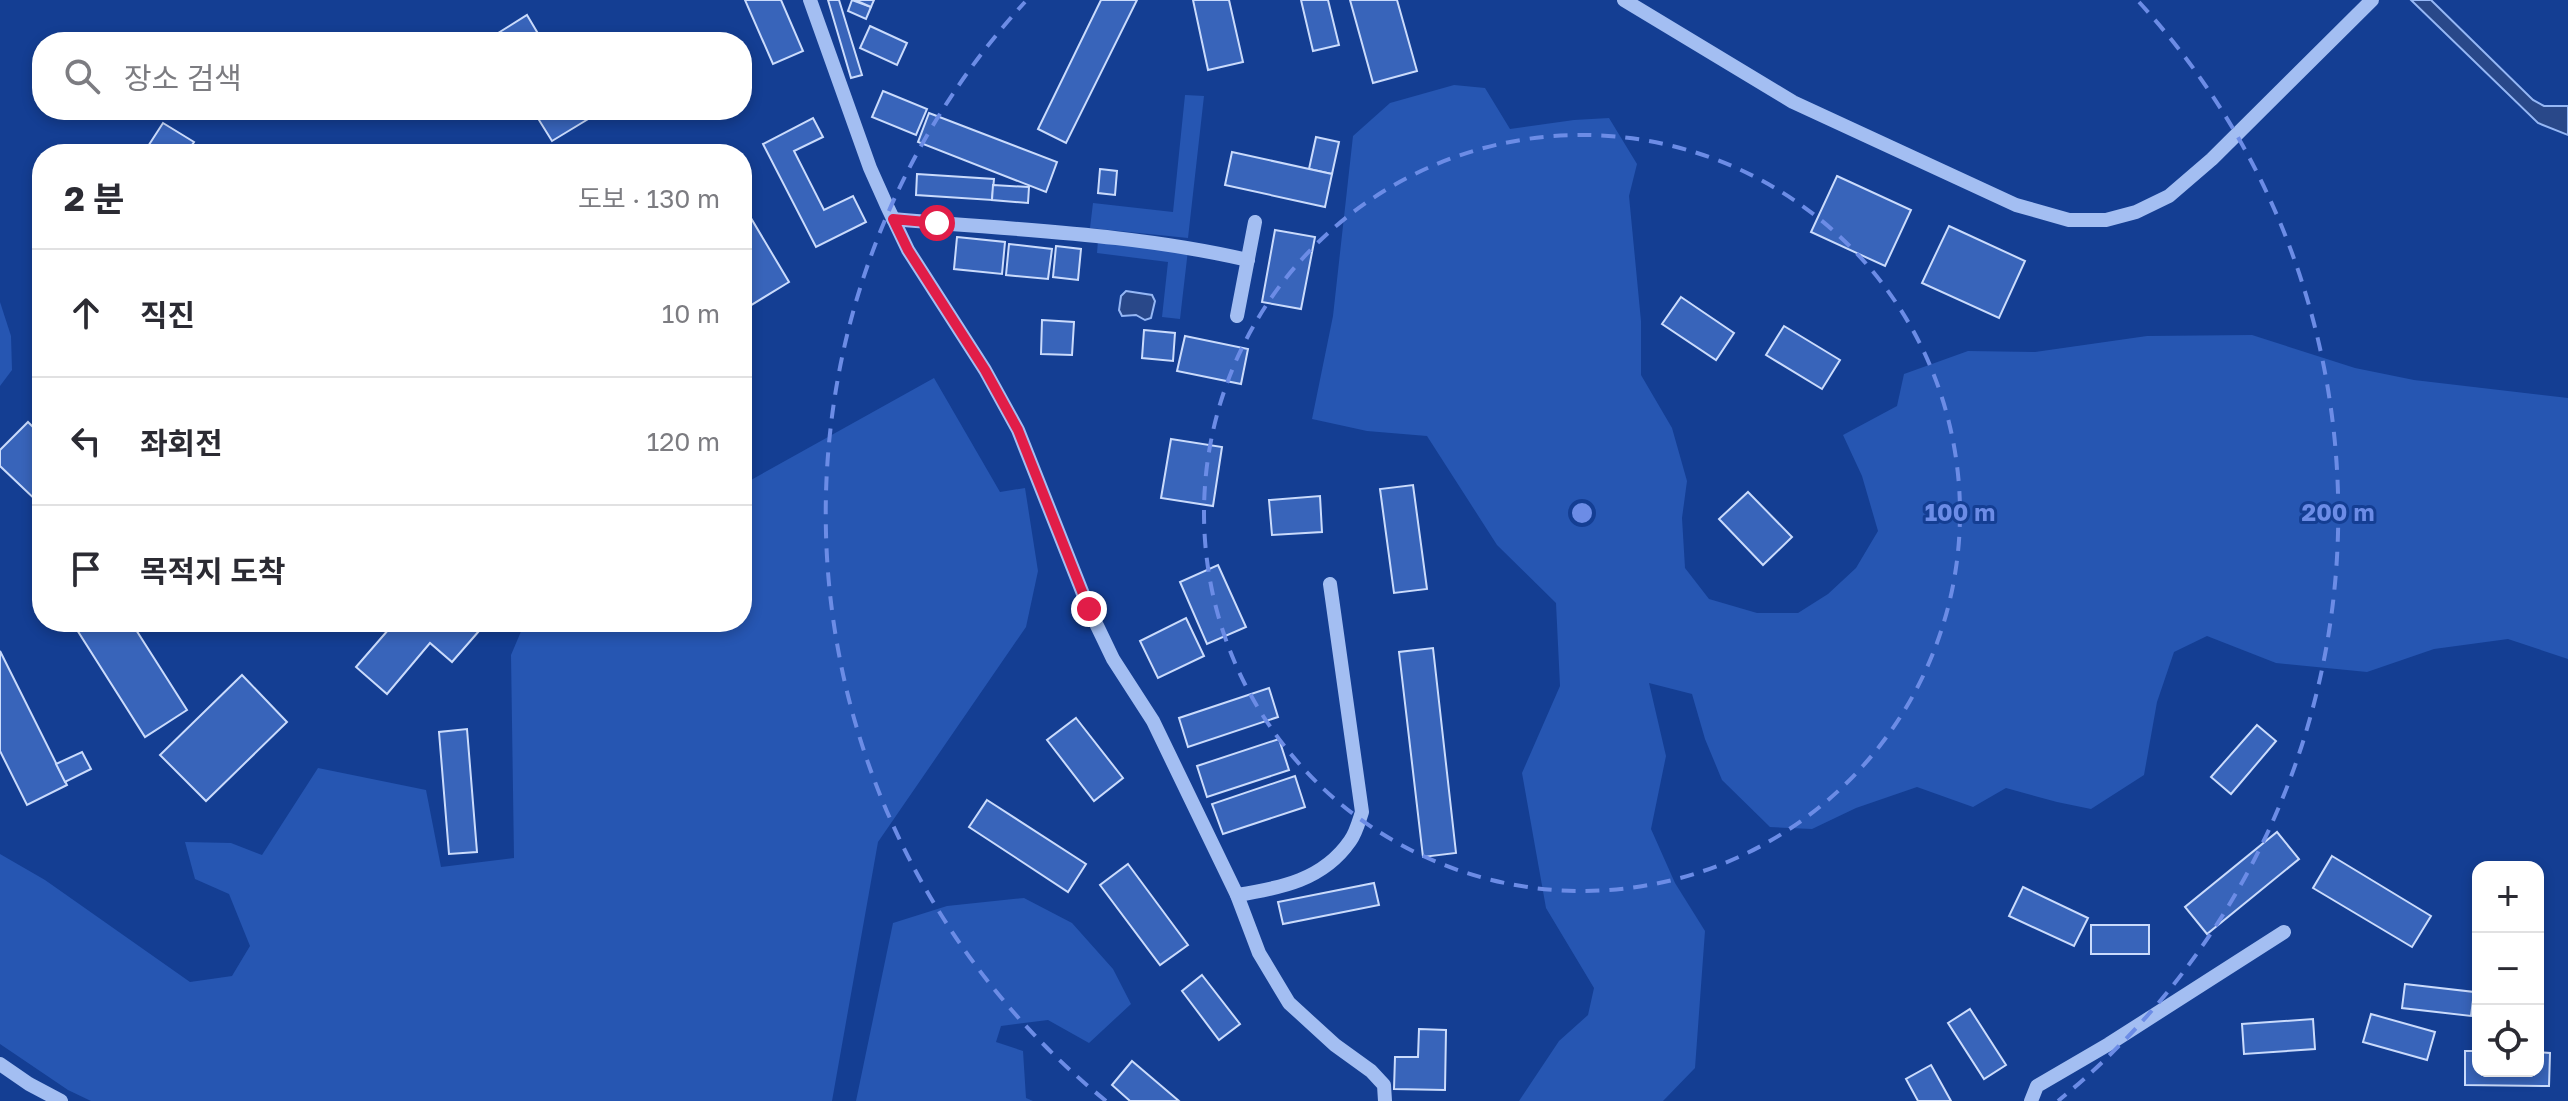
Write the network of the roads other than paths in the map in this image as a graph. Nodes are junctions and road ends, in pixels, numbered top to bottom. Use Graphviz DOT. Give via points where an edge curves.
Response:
graph roads {
  1 [pos="810,0"];
  2 [pos="1624,0"];
  3 [pos="2372,0"];
  4 [pos="893,219"];
  5 [pos="1255,222"];
  6 [pos="1248,260"];
  7 [pos="1237,316"];
  8 [pos="1330,584"];
  9 [pos="1237,895"];
  10 [pos="2284,932"];
  11 [pos="0,1064"];
  12 [pos="61,1101"];
  13 [pos="1385,1101"];
  14 [pos="2031,1101"];
  1 -- 4 [label="street"];
  2 -- 3 [label="street" via="1793,102 2016,205 2069,220 2106,220 2169,196"];
  4 -- 6 [label="street" via="1197,248"];
  4 -- 9 [label="street" via="1018,430 1089,609 1153,721"];
  5 -- 6 [label="street"];
  6 -- 7 [label="street"];
  8 -- 9 [label="street" via="1362,812 1352,839 1308,879"];
  9 -- 13 [label="street" via="1259,953 1289,1003 1371,1071 1384,1085"];
  10 -- 14 [label="street" via="2037,1086"];
  11 -- 12 [label="street"];
}
